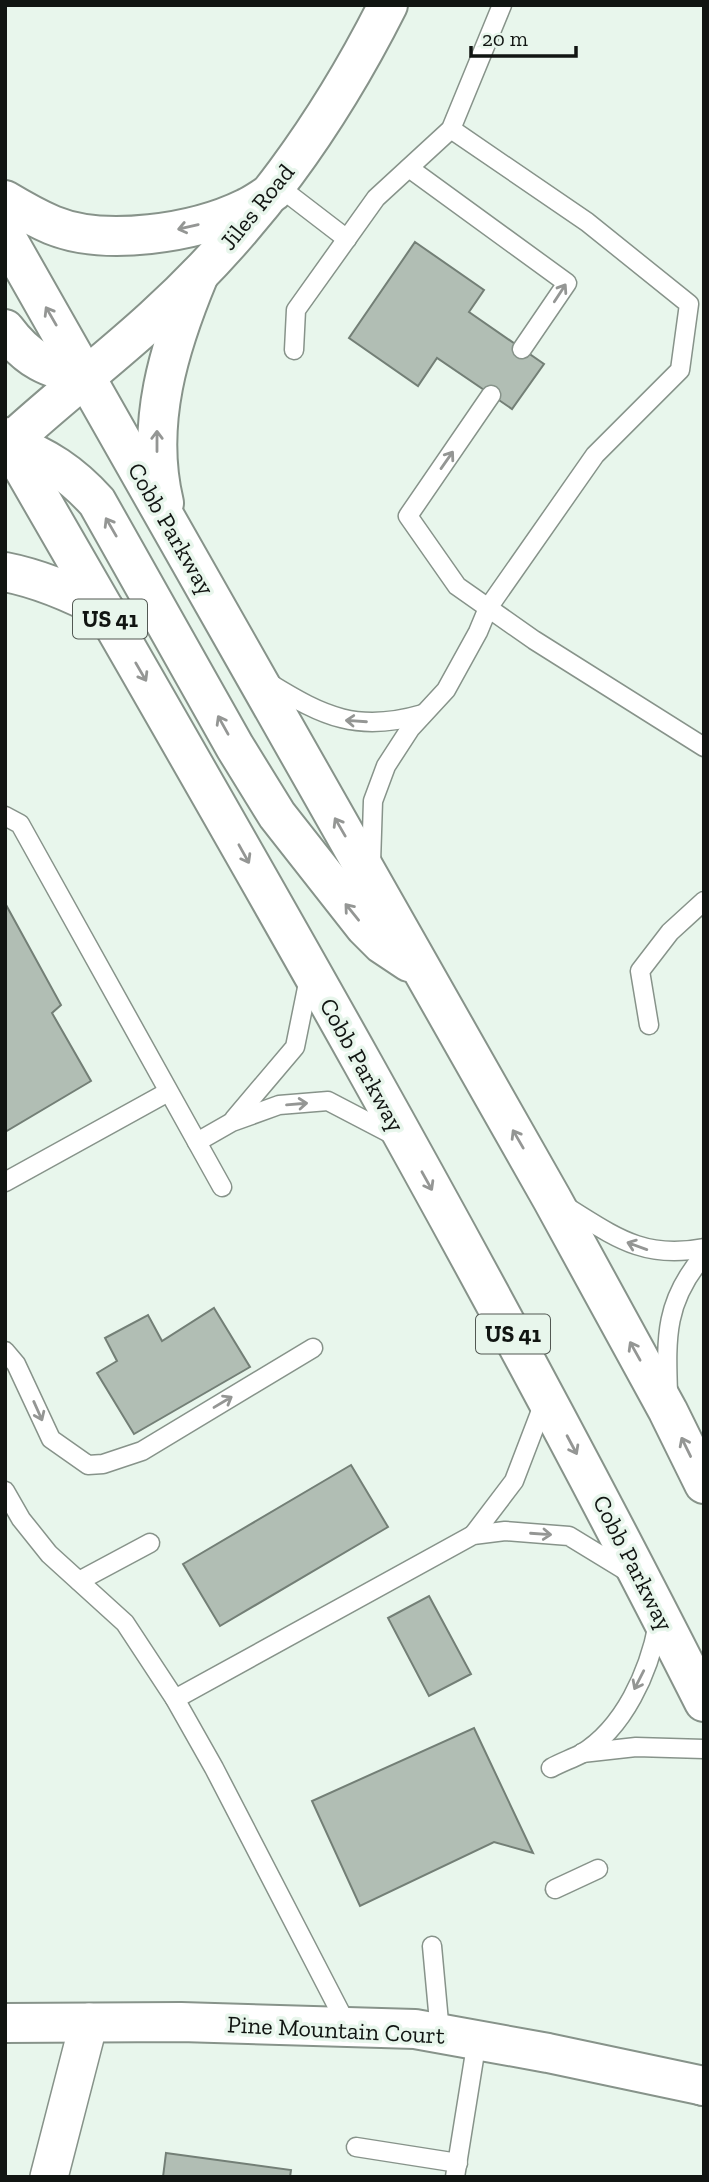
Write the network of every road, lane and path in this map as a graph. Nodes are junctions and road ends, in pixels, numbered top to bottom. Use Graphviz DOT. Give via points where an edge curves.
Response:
graph roads {
  1 [pos="388,5"];
  2 [pos="502,5"];
  3 [pos="451,129"];
  4 [pos="409,167"];
  5 [pos="276,189"];
  6 [pos="5,200"];
  7 [pos="5,235"];
  8 [pos="347,239"];
  9 [pos="199,275"];
  10 [pos="5,329"];
  11 [pos="522,349"];
  12 [pos="294,350"];
  13 [pos="85,376"];
  14 [pos="491,395"];
  15 [pos="6,442"];
  16 [pos="173,531"];
  17 [pos="5,572"];
  18 [pos="488,608"];
  19 [pos="105,610"];
  20 [pos="253,673"];
  21 [pos="423,714"];
  22 [pos="704,747"];
  23 [pos="5,816"];
  24 [pos="371,881"];
  25 [pos="704,901"];
  26 [pos="423,971"];
  27 [pos="310,972"];
  28 [pos="649,1025"];
  29 [pos="168,1092"];
  30 [pos="232,1122"];
  31 [pos="197,1142"];
  32 [pos="405,1142"];
  33 [pos="5,1182"];
  34 [pos="222,1187"];
  35 [pos="552,1199"];
  36 [pos="704,1248"];
  37 [pos="704,1255"];
  38 [pos="313,1348"];
  39 [pos="5,1351"];
  40 [pos="547,1397"];
  41 [pos="668,1411"];
  42 [pos="704,1484"];
  43 [pos="5,1491"];
  44 [pos="473,1535"];
  45 [pos="149,1543"];
  46 [pos="79,1581"];
  47 [pos="643,1581"];
  48 [pos="660,1616"];
  49 [pos="175,1699"];
  50 [pos="704,1702"];
  51 [pos="704,1749"];
  52 [pos="582,1753"];
  53 [pos="551,1768"];
  54 [pos="598,1869"];
  55 [pos="555,1889"];
  56 [pos="432,1946"];
  57 [pos="89,2022"];
  58 [pos="5,2023"];
  59 [pos="348,2027"];
  60 [pos="440,2033"];
  61 [pos="477,2040"];
  62 [pos="704,2086"];
  63 [pos="356,2147"];
  64 [pos="456,2170"];
  65 [pos="49,2177"];
  1 -- 5 [label="main road, Jiles Road" via="366,49"];
  2 -- 3 [label="lane"];
  3 -- 4 [label="lane"];
  3 -- 18 [label="lane" via="587,222 689,304 680,370 595,455"];
  4 -- 8 [label="lane" via="376,198"];
  11 -- 4 [label="lane, one-way" via="567,283"];
  5 -- 6 [label="main road, one-way" via="216,220 123,235 54,226"];
  5 -- 8 [label="lane"];
  5 -- 9 [label="main road, Jiles Road"];
  13 -- 7 [label="main road, Cobb Parkway, one-way"];
  8 -- 12 [label="lane" via="296,310"];
  9 -- 13 [label="main road, Jiles Road"];
  16 -- 9 [label="main road, one-way" via="157,466 157,427 170,353"];
  10 -- 13 [label="main road" via="33,358"];
  13 -- 15 [label="main road, Jiles Road"];
  13 -- 16 [label="main road, Cobb Parkway"];
  18 -- 14 [label="lane, one-way" via="457,586 408,516"];
  15 -- 19 [label="main road, Cobb Parkway / US 41"];
  26 -- 15 [label="main road, one-way" via="365,927 277,815 97,502 45,458"];
  16 -- 20 [label="main road, Cobb Parkway"];
  17 -- 19 [label="main road" via="52,585"];
  18 -- 21 [label="lane" via="446,690"];
  18 -- 22 [label="lane"];
  19 -- 27 [label="main road, Cobb Parkway / US 41, one-way"];
  21 -- 20 [label="lane, one-way" via="385,722 344,720 324,715"];
  24 -- 20 [label="main road, Cobb Parkway, one-way"];
  21 -- 24 [label="lane" via="386,766 373,801"];
  23 -- 29 [label="lane" via="20,824"];
  24 -- 26 [label="main road, Cobb Parkway"];
  25 -- 28 [label="lane" via="670,932 640,971"];
  35 -- 26 [label="main road, Cobb Parkway, one-way"];
  27 -- 30 [label="lane" via="295,1047"];
  27 -- 32 [label="main road, Cobb Parkway / US 41"];
  29 -- 31 [label="lane"];
  29 -- 33 [label="lane"];
  30 -- 31 [label="lane"];
  30 -- 32 [label="lane, one-way" via="279,1105 328,1101"];
  31 -- 34 [label="lane"];
  32 -- 40 [label="main road, Cobb Parkway / US 41, one-way"];
  36 -- 35 [label="lane, one-way" via="652,1251 626,1242"];
  41 -- 35 [label="main road, Cobb Parkway, one-way"];
  37 -- 41 [label="lane" via="675,1299 668,1326"];
  39 -- 38 [label="lane, one-way" via="16,1363 51,1438 88,1465 142,1451"];
  40 -- 44 [label="lane" via="514,1481"];
  40 -- 47 [label="main road, Cobb Parkway / US 41, one-way"];
  42 -- 41 [label="main road, Cobb Parkway, one-way"];
  43 -- 46 [label="lane" via="49,1554"];
  44 -- 47 [label="lane, one-way" via="505,1531 569,1536"];
  44 -- 49 [label="lane"];
  45 -- 46 [label="lane"];
  46 -- 49 [label="lane" via="125,1623"];
  47 -- 48 [label="main road, Cobb Parkway / US 41"];
  48 -- 50 [label="main road, Cobb Parkway / US 41"];
  48 -- 52 [label="lane, one-way" via="652,1655 620,1719"];
  49 -- 59 [label="lane"];
  51 -- 52 [label="lane" via="636,1747"];
  52 -- 53 [label="lane"];
  54 -- 55 [label="lane"];
  56 -- 60 [label="lane"];
  57 -- 58 [label="main road, Pine Mountain Court"];
  57 -- 59 [label="main road, Pine Mountain Court"];
  57 -- 65 [label="street"];
  59 -- 60 [label="main road, Pine Mountain Court"];
  60 -- 61 [label="main road, Pine Mountain Court"];
  61 -- 62 [label="main road, Pine Mountain Court"];
  61 -- 64 [label="lane"];
  63 -- 64 [label="lane"];
}
